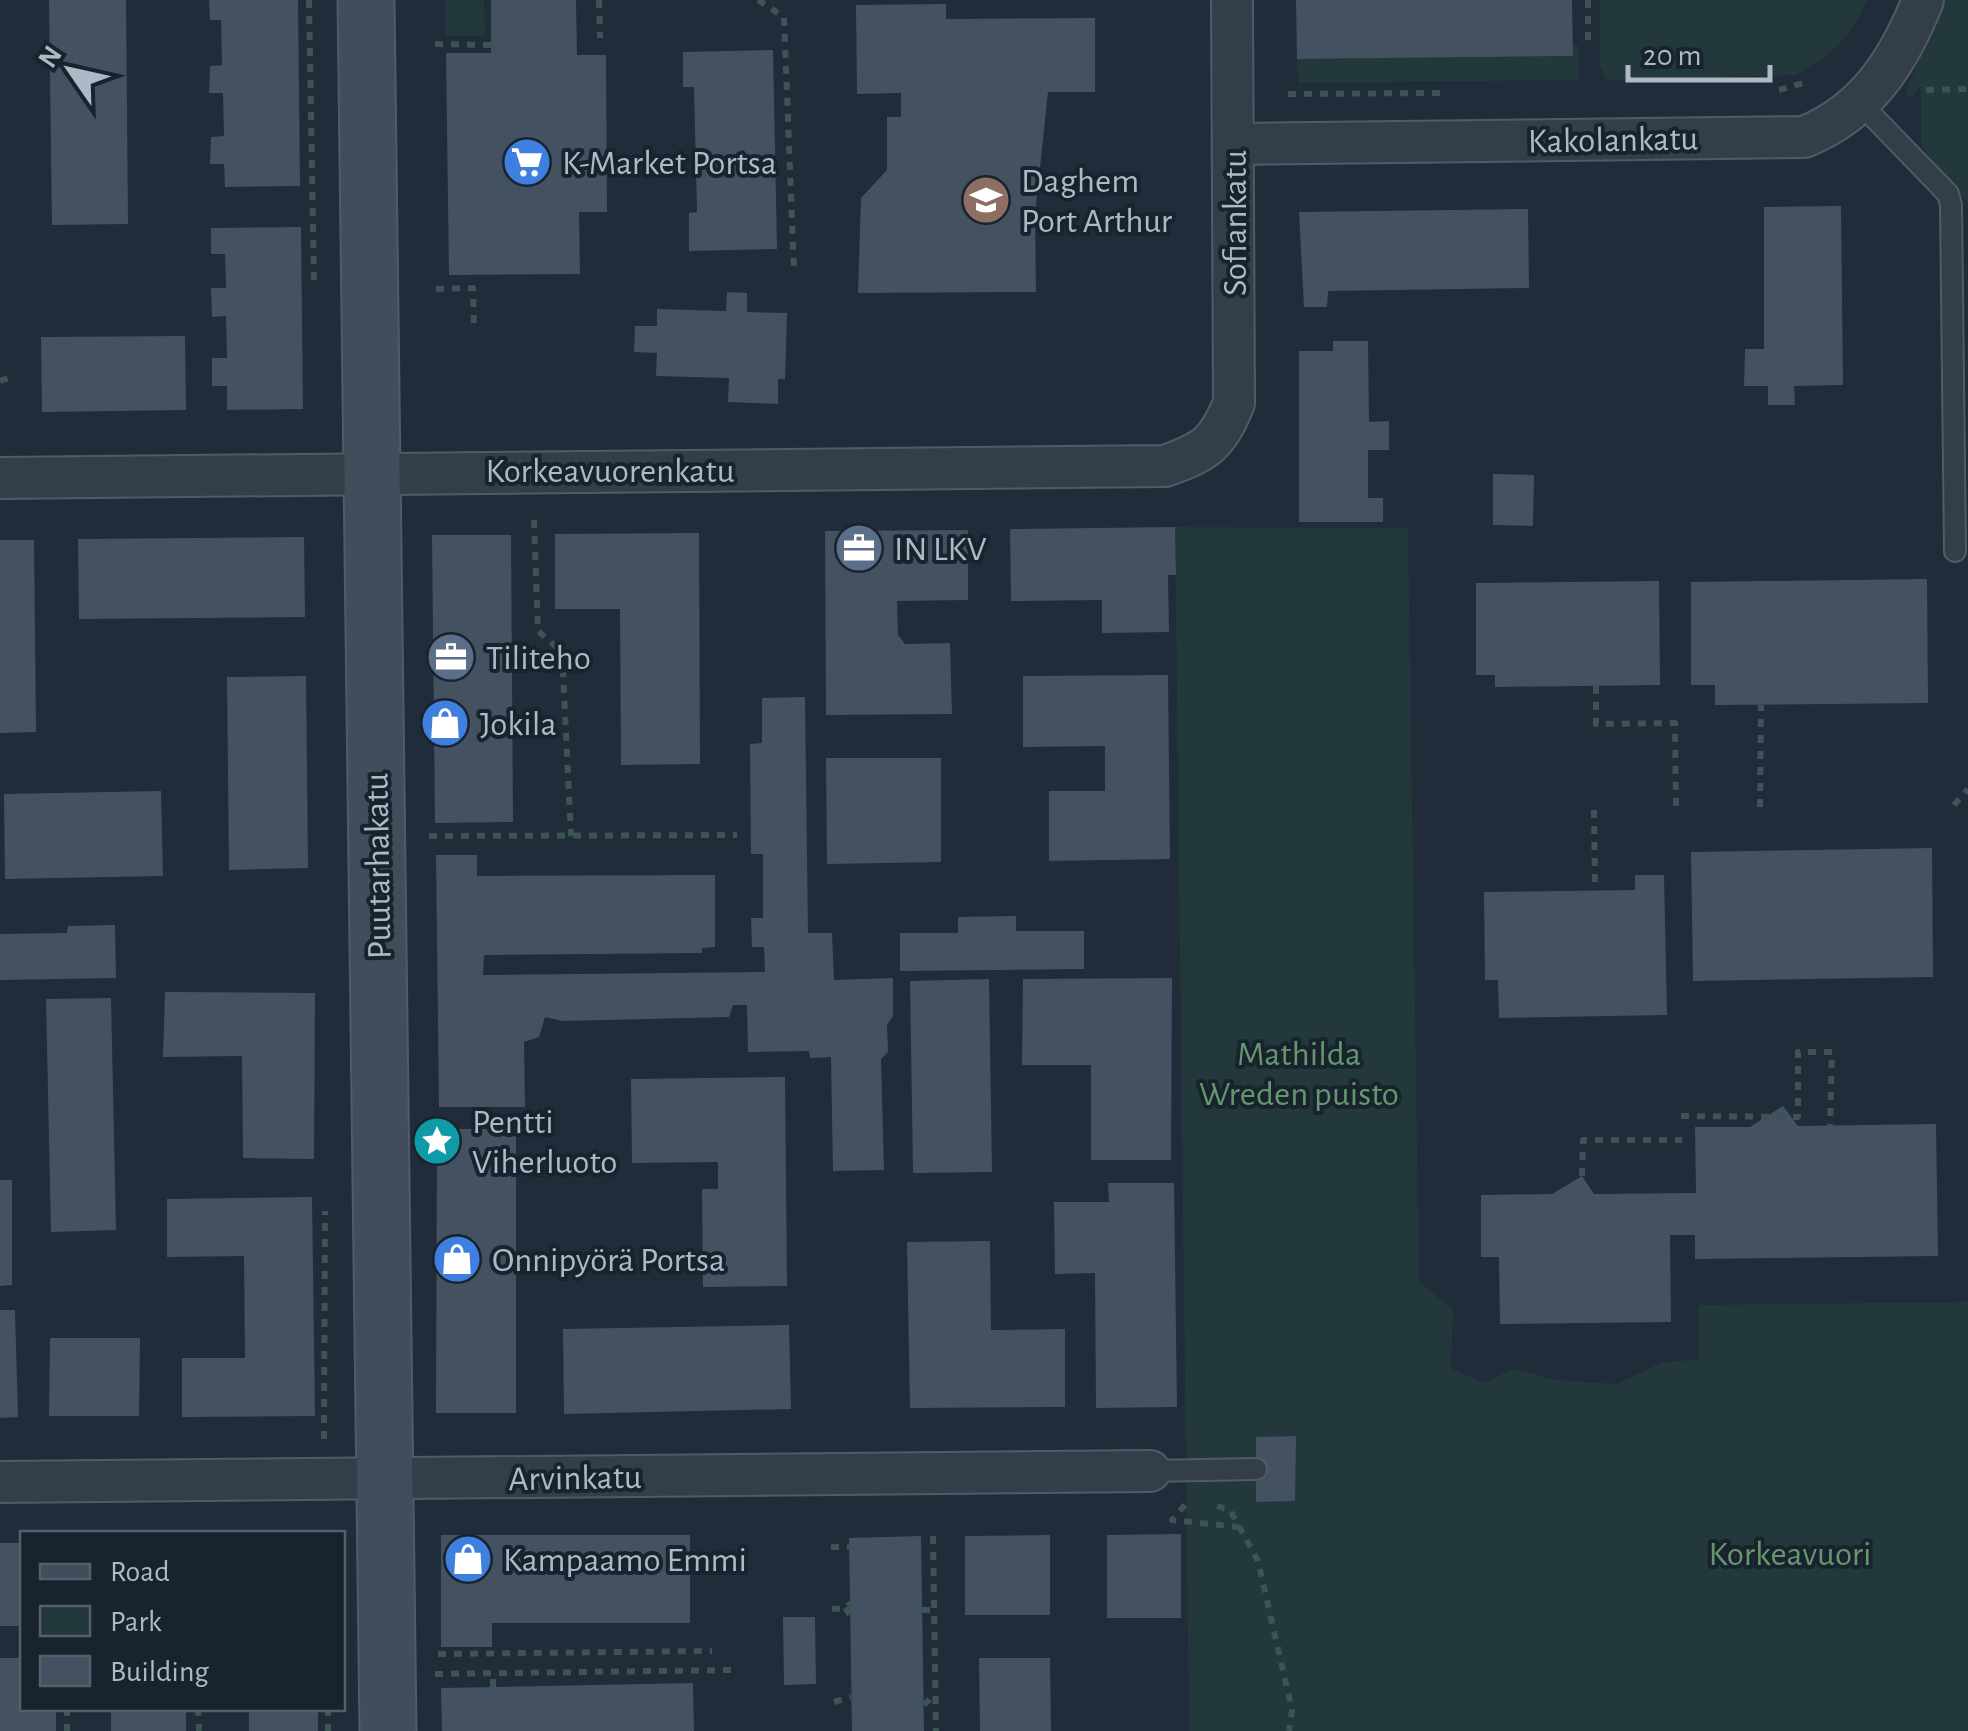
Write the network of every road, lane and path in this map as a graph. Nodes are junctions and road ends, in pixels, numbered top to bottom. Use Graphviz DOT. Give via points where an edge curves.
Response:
graph roads {
  1 [pos="309,0"];
  2 [pos="366,0"];
  3 [pos="599,0"];
  4 [pos="758,0"];
  5 [pos="1232,0"];
  6 [pos="1588,0"];
  7 [pos="1923,0"];
  8 [pos="600,38"];
  9 [pos="435,44"];
  10 [pos="491,45"];
  11 [pos="1588,46"];
  12 [pos="1822,75"];
  13 [pos="1968,89"];
  14 [pos="1767,91"];
  15 [pos="1457,93"];
  16 [pos="1288,94"];
  17 [pos="1860,103"];
  18 [pos="1917,103"];
  19 [pos="1234,144"];
  20 [pos="794,272"];
  21 [pos="314,285"];
  22 [pos="436,289"];
  23 [pos="474,331"];
  24 [pos="12,377"];
  25 [pos="0,381"];
  26 [pos="1215,442"];
  27 [pos="372,473"];
  28 [pos="0,478"];
  29 [pos="534,520"];
  30 [pos="1955,551"];
  31 [pos="1596,686"];
  32 [pos="1762,705"];
  33 [pos="1968,788"];
  34 [pos="1954,805"];
  35 [pos="1760,807"];
  36 [pos="1676,808"];
  37 [pos="1594,810"];
  38 [pos="737,835"];
  39 [pos="429,836"];
  40 [pos="572,836"];
  41 [pos="1595,890"];
  42 [pos="1682,1116"];
  43 [pos="1830,1126"];
  44 [pos="1682,1140"];
  45 [pos="1582,1176"];
  46 [pos="1256,1469"];
  47 [pos="1150,1472"];
  48 [pos="386,1478"];
  49 [pos="0,1482"];
  50 [pos="1197,1504"];
  51 [pos="1211,1504"];
  52 [pos="1240,1527"];
  53 [pos="933,1536"];
  54 [pos="831,1547"];
  55 [pos="850,1547"];
  56 [pos="832,1608"];
  57 [pos="922,1610"];
  58 [pos="934,1610"];
  59 [pos="851,1616"];
  60 [pos="712,1651"];
  61 [pos="433,1654"];
  62 [pos="732,1670"];
  63 [pos="644,1671"];
  64 [pos="546,1672"];
  65 [pos="493,1673"];
  66 [pos="434,1674"];
  67 [pos="644,1684"];
  68 [pos="546,1686"];
  69 [pos="493,1687"];
  70 [pos="930,1697"];
  71 [pos="834,1702"];
  72 [pos="849,1702"];
  73 [pos="924,1705"];
  74 [pos="388,1731"];
  75 [pos="936,1731"];
  76 [pos="1289,1731"];
  1 -- 21 [label="path"];
  2 -- 27 [label="street, Puutarhakatu"];
  3 -- 8 [label="path"];
  4 -- 20 [label="path" via="784,18"];
  5 -- 19 [label="street, Sofiankatu"];
  6 -- 11 [label="path"];
  7 -- 17 [label="street, Kakolankatu" via="1890,70"];
  9 -- 10 [label="path"];
  12 -- 14 [label="path"];
  13 -- 18 [label="path" via="1930,89"];
  15 -- 16 [label="path"];
  17 -- 19 [label="street, Kakolankatu" via="1804,137"];
  17 -- 30 [label="lane" via="1948,194 1951,205"];
  19 -- 26 [label="street, Sofiankatu" via="1234,403"];
  22 -- 23 [label="path" via="473,288"];
  24 -- 25 [label="path"];
  26 -- 27 [label="street, Korkeavuorenkatu" via="1165,466"];
  27 -- 28 [label="street, Korkeavuorenkatu"];
  27 -- 48 [label="street, Puutarhakatu"];
  29 -- 40 [label="path" via="538,632 562,652"];
  31 -- 36 [label="path" via="1596,724 1674,723"];
  32 -- 35 [label="path"];
  33 -- 34 [label="path"];
  37 -- 41 [label="path"];
  38 -- 40 [label="path"];
  39 -- 40 [label="path"];
  42 -- 43 [label="path" via="1798,1117 1798,1052 1832,1052"];
  44 -- 45 [label="path" via="1582,1140"];
  46 -- 47 [label="lane"];
  47 -- 48 [label="street, Arvinkatu"];
  48 -- 49 [label="street, Arvinkatu"];
  48 -- 74 [label="street, Puutarhakatu"];
  50 -- 52 [label="path" via="1183,1505 1172,1520"];
  51 -- 52 [label="path" via="1230,1510"];
  52 -- 76 [label="path" via="1258,1561 1292,1710"];
  53 -- 58 [label="path"];
  54 -- 55 [label="path"];
  56 -- 59 [label="path" via="848,1606"];
  57 -- 58 [label="path"];
  58 -- 70 [label="path"];
  60 -- 61 [label="path"];
  62 -- 63 [label="path"];
  63 -- 64 [label="path"];
  63 -- 67 [label="path"];
  64 -- 65 [label="path"];
  64 -- 68 [label="path"];
  65 -- 66 [label="path"];
  65 -- 69 [label="path"];
  70 -- 73 [label="path"];
  70 -- 75 [label="path"];
  71 -- 72 [label="path"];
}
